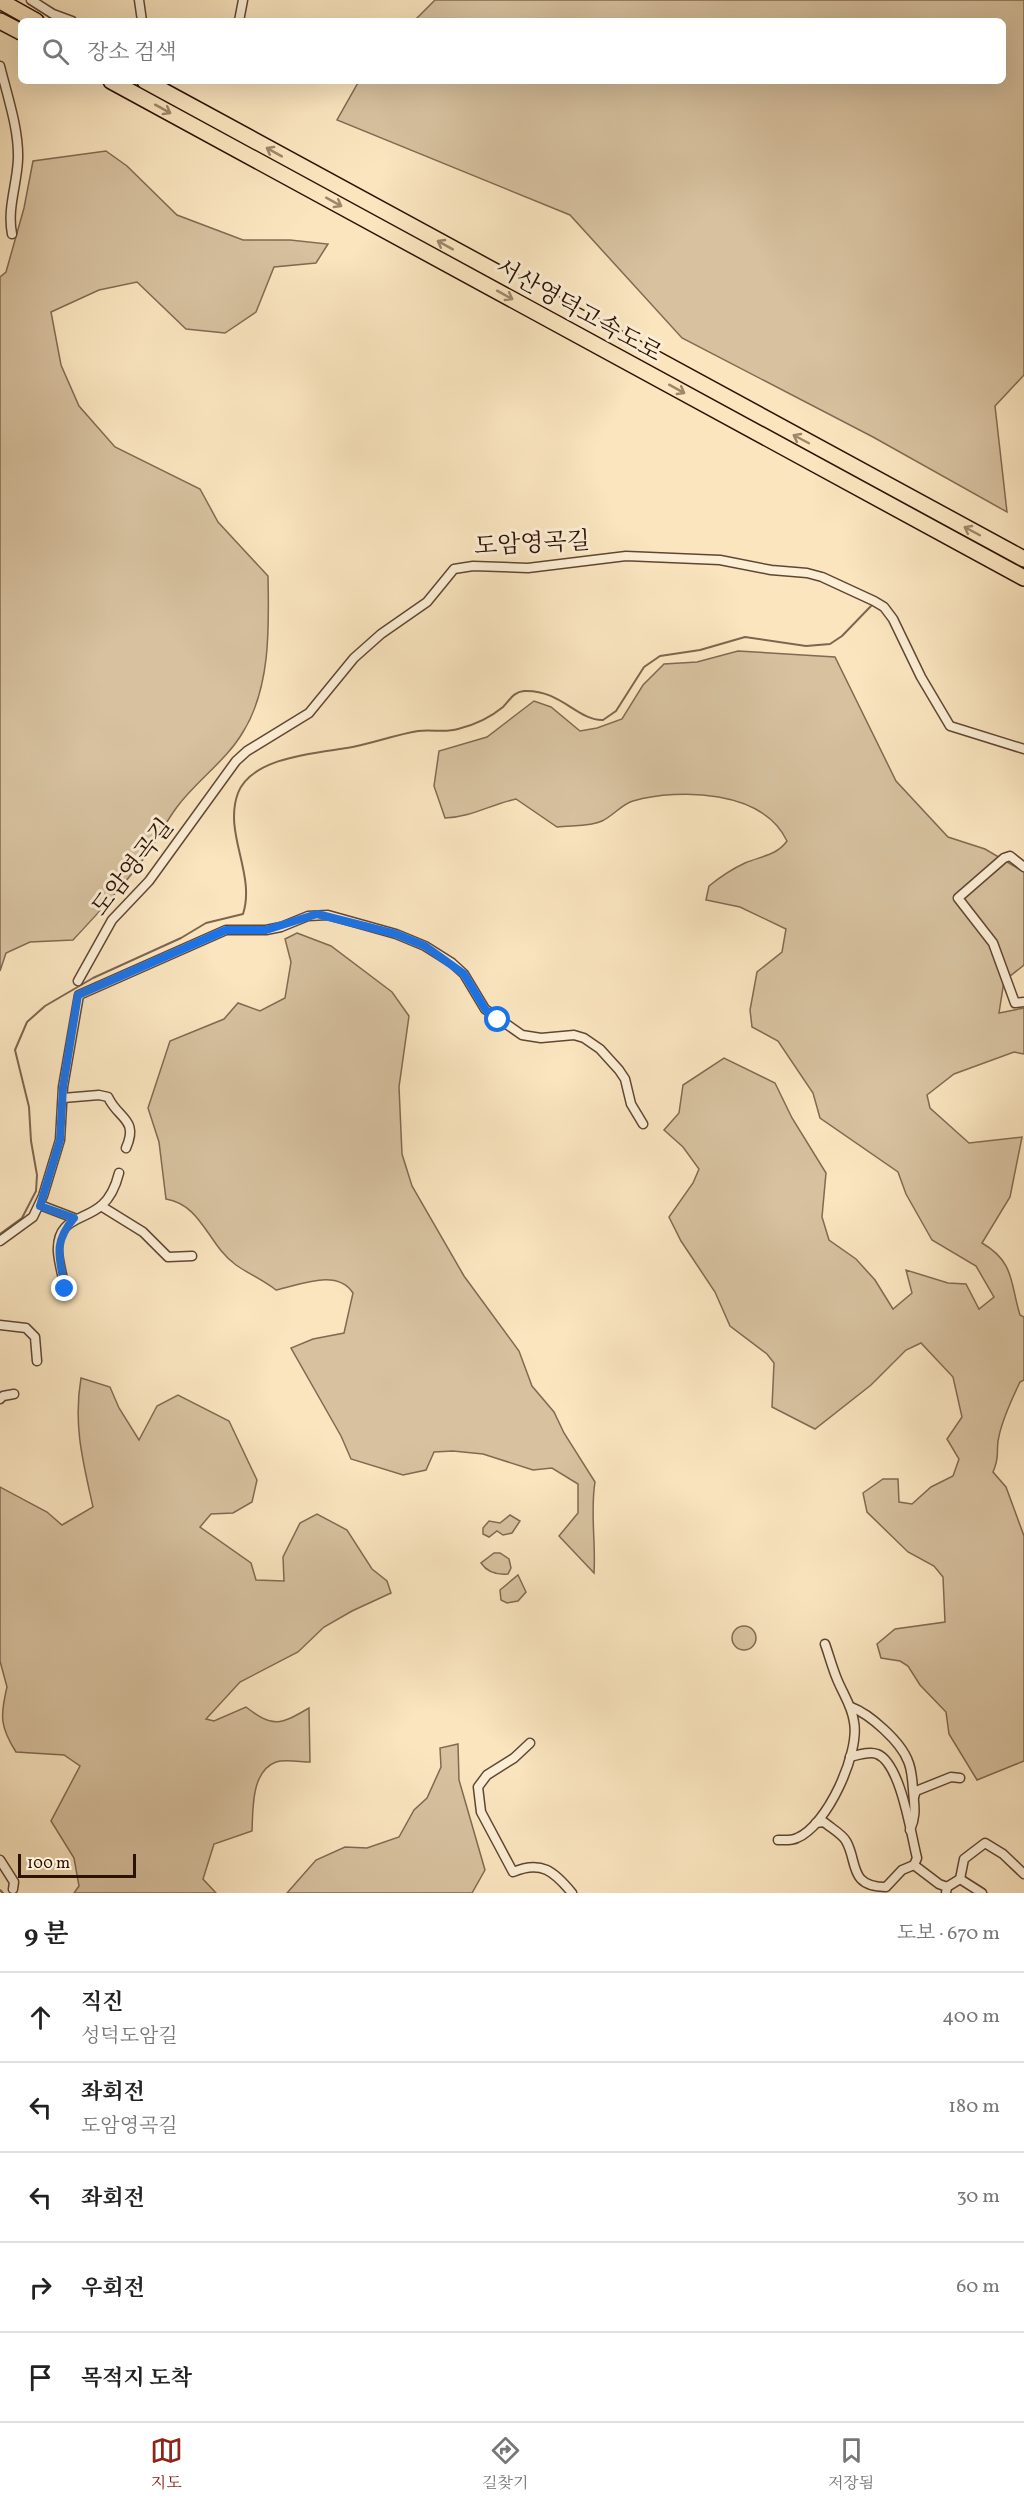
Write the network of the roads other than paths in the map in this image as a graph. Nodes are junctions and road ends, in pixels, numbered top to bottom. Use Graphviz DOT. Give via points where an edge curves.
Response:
graph roads {
  1 [pos="31,0"];
  2 [pos="139,0"];
  3 [pos="243,0"];
  4 [pos="0,1"];
  5 [pos="31,18"];
  6 [pos="64,18"];
  7 [pos="142,18"];
  8 [pos="240,18"];
  9 [pos="0,21"];
  10 [pos="18,30"];
  11 [pos="0,66"];
  12 [pos="117,84"];
  13 [pos="151,84"];
  14 [pos="12,234"];
  15 [pos="1024,559"];
  16 [pos="1024,578"];
  17 [pos="1024,749"];
  18 [pos="1024,867"];
  19 [pos="78,981"];
  20 [pos="1024,1002"];
  21 [pos="63,1098"];
  22 [pos="643,1124"];
  23 [pos="126,1148"];
  24 [pos="119,1173"];
  25 [pos="40,1206"];
  26 [pos="101,1206"];
  27 [pos="74,1218"];
  28 [pos="0,1241"];
  29 [pos="192,1256"];
  30 [pos="65,1289"];
  31 [pos="0,1325"];
  32 [pos="37,1361"];
  33 [pos="14,1394"];
  34 [pos="0,1399"];
  35 [pos="825,1644"];
  36 [pos="851,1707"];
  37 [pos="530,1743"];
  38 [pos="850,1757"];
  39 [pos="960,1778"];
  40 [pos="914,1797"];
  41 [pos="816,1823"];
  42 [pos="910,1830"];
  43 [pos="778,1840"];
  44 [pos="0,1860"];
  45 [pos="914,1865"];
  46 [pos="1024,1874"];
  47 [pos="960,1879"];
  48 [pos="13,1889"];
  49 [pos="947,1890"];
  50 [pos="572,1893"];
  51 [pos="982,1893"];
  1 -- 6 [label="street"];
  2 -- 7 [label="street"];
  3 -- 8 [label="street"];
  4 -- 5 [label="highway"];
  9 -- 10 [label="highway"];
  11 -- 14 [label="street" via="18,156 9,217"];
  12 -- 16 [label="highway, 서산영덕고속도로, one-way"];
  15 -- 13 [label="highway, 서산영덕고속도로, one-way"];
  17 -- 19 [label="street, 도암영곡길" via="950,726 889,612 822,577 720,560 638,555 528,568 460,567 450,572 427,602 354,658 309,713 236,761 149,881 112,920"];
  18 -- 20 [label="street" via="1010,856 1004,858 958,898 993,943 1015,1004"];
  21 -- 22 [label="street" via="78,995 226,930 266,930 308,915 328,915 425,946 464,974 485,1009 522,1035 584,1038 620,1070 631,1104"];
  21 -- 23 [label="street" via="108,1097 129,1122"];
  21 -- 25 [label="street" via="60,1140"];
  24 -- 26 [label="street" via="115,1189"];
  25 -- 27 [label="street"];
  25 -- 28 [label="street" via="22,1226"];
  26 -- 27 [label="street"];
  26 -- 29 [label="street" via="143,1232 168,1257"];
  27 -- 30 [label="street" via="60,1237 58,1247"];
  31 -- 32 [label="street" via="26,1328 35,1337"];
  33 -- 34 [label="street"];
  35 -- 36 [label="street"];
  36 -- 38 [label="street" via="855,1724"];
  36 -- 40 [label="street" via="868,1715 907,1757"];
  37 -- 50 [label="street" via="482,1780 477,1794 481,1812 513,1872 529,1866 543,1867"];
  38 -- 41 [label="street" via="836,1793"];
  38 -- 42 [label="street" via="875,1752 884,1757 899,1786"];
  39 -- 40 [label="street" via="951,1777 916,1791"];
  40 -- 42 [label="street" via="916,1818"];
  41 -- 43 [label="street" via="797,1838"];
  41 -- 45 [label="street" via="824,1822 845,1840 858,1876 868,1883 886,1887 902,1870"];
  42 -- 45 [label="street" via="917,1858"];
  44 -- 48 [label="street" via="14,1882"];
  45 -- 49 [label="street"];
  46 -- 47 [label="street" via="985,1843 964,1859"];
  47 -- 49 [label="street"];
  47 -- 51 [label="street"];
}
